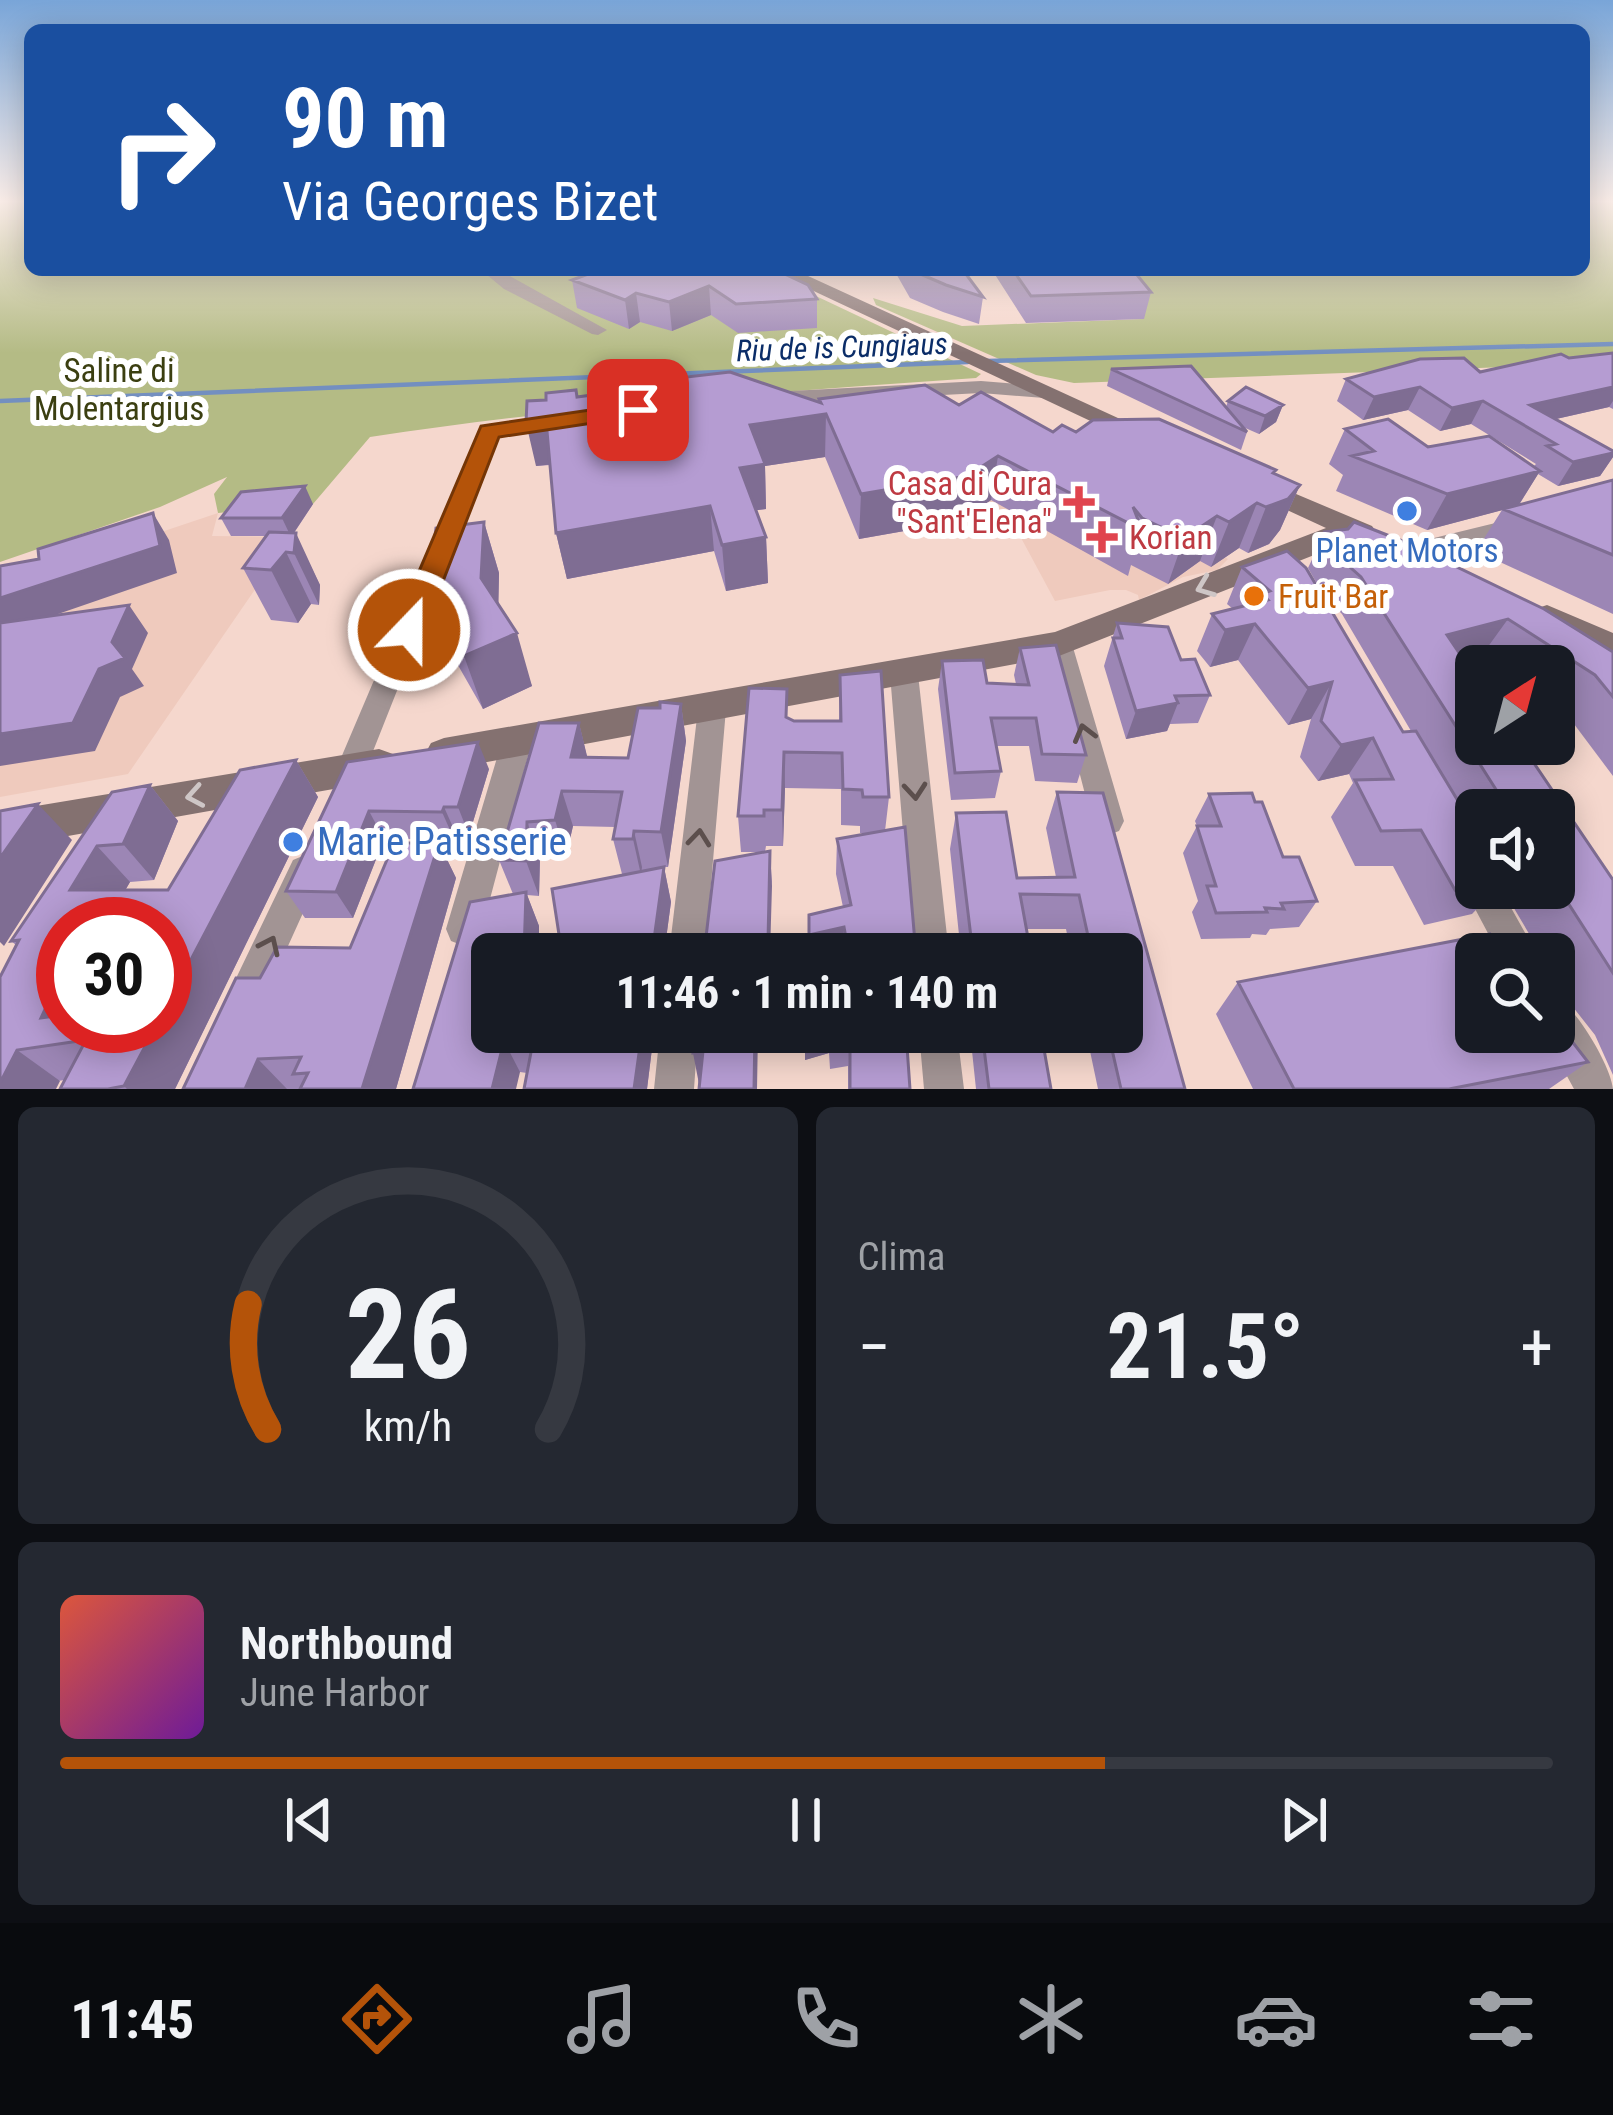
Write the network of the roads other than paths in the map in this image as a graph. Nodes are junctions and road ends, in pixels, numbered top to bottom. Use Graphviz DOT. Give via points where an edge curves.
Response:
graph roads {
  1 [pos="497,276"];
  2 [pos="792,276"];
  3 [pos="598,330"];
  4 [pos="986,376"];
  5 [pos="750,399"];
  6 [pos="573,418"];
  7 [pos="1159,442"];
  8 [pos="1227,473"];
  9 [pos="1549,516"];
  10 [pos="1352,529"];
  11 [pos="1406,553"];
  12 [pos="1460,578"];
  13 [pos="1513,605"];
  14 [pos="1060,644"];
  15 [pos="1613,647"];
  16 [pos="1613,659"];
  17 [pos="904,674"];
  18 [pos="1613,676"];
  19 [pos="712,709"];
  20 [pos="517,741"];
  21 [pos="352,770"];
  22 [pos="114,810"];
  23 [pos="0,830"];
  24 [pos="88,851"];
  25 [pos="1119,861"];
  26 [pos="689,933"];
  27 [pos="929,933"];
  28 [pos="455,958"];
  29 [pos="223,1046"];
  30 [pos="1575,1052"];
  31 [pos="678,1053"];
  32 [pos="940,1053"];
  33 [pos="674,1089"];
  34 [pos="944,1089"];
  35 [pos="1596,1089"];
  1 -- 3 [label="street"];
  2 -- 4 [label="street"];
  4 -- 5 [label="street"];
  4 -- 7 [label="street" via="1037,388"];
  6 -- 21 [label="street" via="490,431"];
  8 -- 10 [label="street"];
  9 -- 11 [label="street"];
  10 -- 11 [label="street"];
  10 -- 14 [label="street, one-way" via="1276,571"];
  11 -- 12 [label="street"];
  13 -- 15 [label="street"];
  13 -- 16 [label="street"];
  13 -- 18 [label="street"];
  14 -- 17 [label="street"];
  25 -- 14 [label="street, one-way"];
  17 -- 19 [label="street"];
  17 -- 27 [label="street, one-way"];
  19 -- 20 [label="street"];
  26 -- 19 [label="street, one-way"];
  20 -- 21 [label="street"];
  20 -- 28 [label="street"];
  21 -- 22 [label="street, one-way"];
  29 -- 21 [label="street, one-way"];
  22 -- 23 [label="street"];
  22 -- 24 [label="street"];
  30 -- 35 [label="street"];
  31 -- 33 [label="street"];
  32 -- 34 [label="street"];
}
